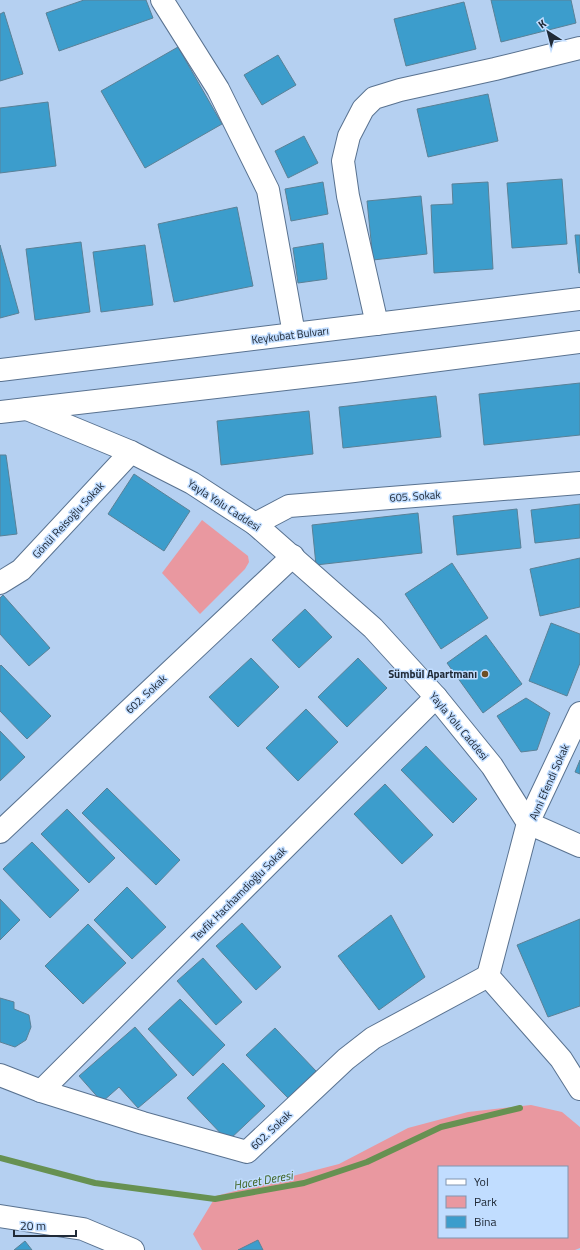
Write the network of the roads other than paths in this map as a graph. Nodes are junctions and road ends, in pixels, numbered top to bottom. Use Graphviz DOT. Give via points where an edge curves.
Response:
graph roads {
  1 [pos="162,0"];
  2 [pos="580,48"];
  3 [pos="580,299"];
  4 [pos="377,324"];
  5 [pos="294,334"];
  6 [pos="580,342"];
  7 [pos="0,370"];
  8 [pos="27,409"];
  9 [pos="0,412"];
  10 [pos="131,452"];
  11 [pos="580,484"];
  12 [pos="255,524"];
  13 [pos="293,556"];
  14 [pos="0,583"];
  15 [pos="436,697"];
  16 [pos="580,713"];
  17 [pos="528,823"];
  18 [pos="0,832"];
  19 [pos="580,846"];
  20 [pos="488,976"];
  21 [pos="0,1075"];
  22 [pos="580,1089"];
  23 [pos="42,1091"];
  24 [pos="0,1216"];
  25 [pos="133,1250"];
  1 -- 5 [label="main road" via="218,89 268,190"];
  2 -- 4 [label="main road" via="400,90 374,98 363,109 349,136 343,161 348,196"];
  3 -- 4 [label="main road, Keykubat Bulvarı"];
  4 -- 5 [label="main road, Keykubat Bulvarı"];
  5 -- 7 [label="main road, Keykubat Bulvarı"];
  6 -- 8 [label="main road"];
  8 -- 9 [label="main road"];
  8 -- 10 [label="main road, Yayla Yolu Caddesi"];
  10 -- 12 [label="main road, Yayla Yolu Caddesi" via="192,483"];
  10 -- 14 [label="main road, Gönül Reisoğlu Sokak" via="21,570"];
  11 -- 12 [label="main road, 605. Sokak" via="289,506"];
  12 -- 13 [label="main road, Yayla Yolu Caddesi"];
  13 -- 15 [label="main road, Yayla Yolu Caddesi" via="373,628"];
  13 -- 18 [label="main road, 602. Sokak"];
  15 -- 17 [label="main road, Yayla Yolu Caddesi" via="492,766"];
  15 -- 23 [label="main road, Tevfik Hacıhamdioğlu Sokak"];
  16 -- 17 [label="main road, Avni Efendi Sokak"];
  17 -- 19 [label="main road, Avni Efendi Sokak"];
  17 -- 20 [label="main road"];
  20 -- 22 [label="main road" via="561,1059"];
  20 -- 23 [label="main road, 602. Sokak" via="373,1038 346,1059 247,1152"];
  21 -- 23 [label="main road, 602. Sokak"];
  24 -- 25 [label="main road" via="82,1229"];
}
